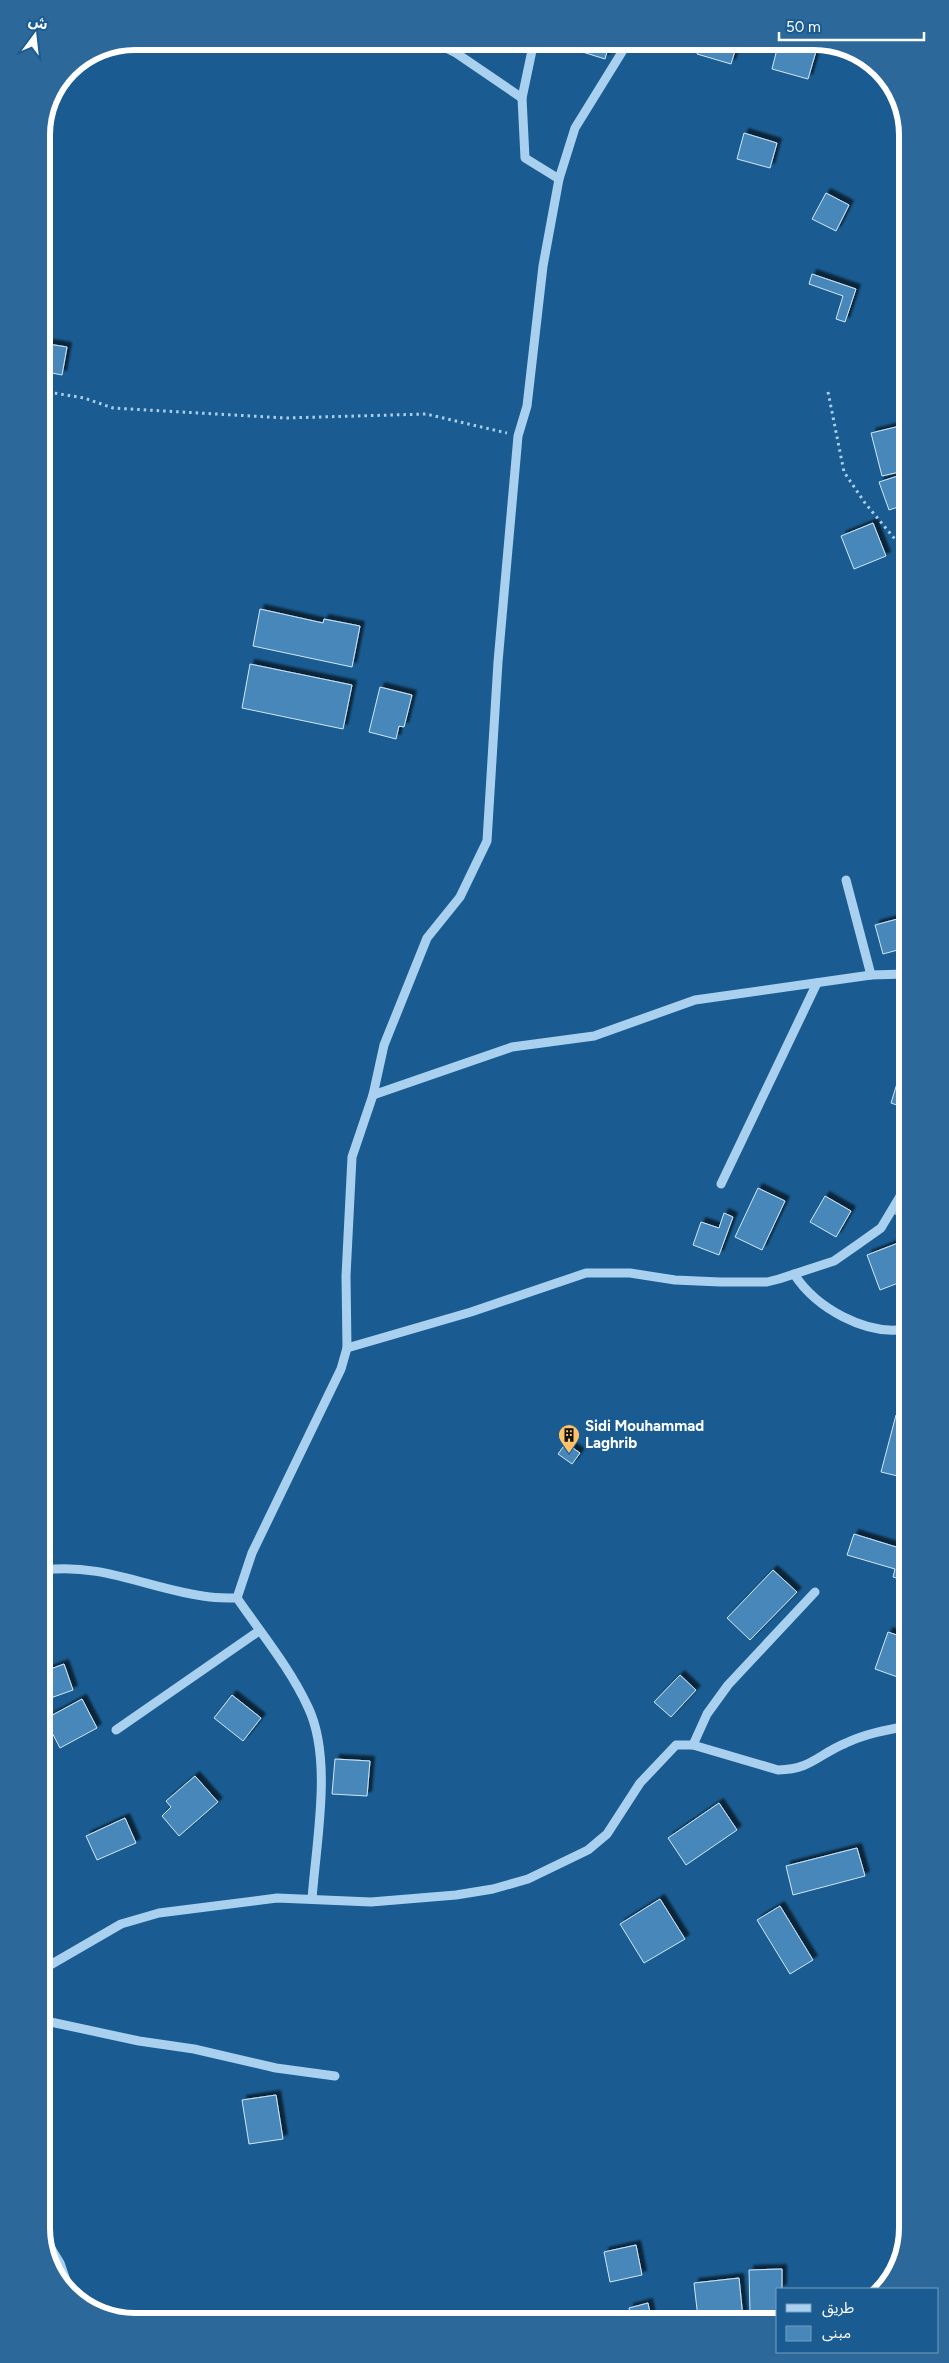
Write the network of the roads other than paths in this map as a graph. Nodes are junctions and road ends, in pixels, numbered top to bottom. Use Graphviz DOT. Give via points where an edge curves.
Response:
graph roads {
  1 [pos="450,50"];
  2 [pos="532,50"];
  3 [pos="623,50"];
  4 [pos="522,98"];
  5 [pos="560,179"];
  6 [pos="846,880"];
  7 [pos="899,974"];
  8 [pos="871,975"];
  9 [pos="818,983"];
  10 [pos="373,1095"];
  11 [pos="721,1184"];
  12 [pos="899,1198"];
  13 [pos="794,1274"];
  14 [pos="899,1330"];
  15 [pos="347,1348"];
  16 [pos="50,1570"];
  17 [pos="815,1592"];
  18 [pos="237,1598"];
  19 [pos="259,1631"];
  20 [pos="899,1728"];
  21 [pos="116,1730"];
  22 [pos="694,1745"];
  23 [pos="312,1899"];
  24 [pos="50,1966"];
  25 [pos="50,2022"];
  26 [pos="335,2076"];
  27 [pos="55,2255"];
  28 [pos="64,2275"];
  1 -- 4 [label="street"];
  2 -- 4 [label="street"];
  3 -- 5 [label="street" via="575,128"];
  4 -- 5 [label="street" via="525,158"];
  5 -- 10 [label="street" via="543,266 527,406 518,436 498,662 487,841 460,898 427,938 384,1045"];
  6 -- 8 [label="street"];
  7 -- 8 [label="street"];
  8 -- 9 [label="street"];
  9 -- 10 [label="street" via="695,1000 594,1036 512,1047"];
  9 -- 11 [label="street"];
  10 -- 15 [label="street" via="352,1156 346,1276"];
  12 -- 13 [label="street" via="881,1228 834,1261"];
  13 -- 14 [label="street" via="827,1307 855,1323"];
  13 -- 15 [label="street" via="767,1282 720,1282 630,1273 586,1273 471,1312"];
  15 -- 18 [label="street" via="330,1394 252,1553"];
  16 -- 18 [label="street" via="84,1571 210,1597"];
  17 -- 22 [label="street" via="728,1685 707,1714"];
  18 -- 19 [label="street"];
  19 -- 21 [label="street"];
  19 -- 23 [label="street" via="309,1708 320,1750 322,1775"];
  20 -- 22 [label="street" via="867,1734 827,1752 811,1764 791,1770 778,1770"];
  22 -- 23 [label="street" via="680,1744 672,1748 640,1783 607,1834 588,1850 528,1879 456,1895 371,1902"];
  23 -- 24 [label="street" via="269,1899 159,1913 121,1924"];
  25 -- 26 [label="street" via="276,2068"];
  27 -- 28 [label="street"];
}
